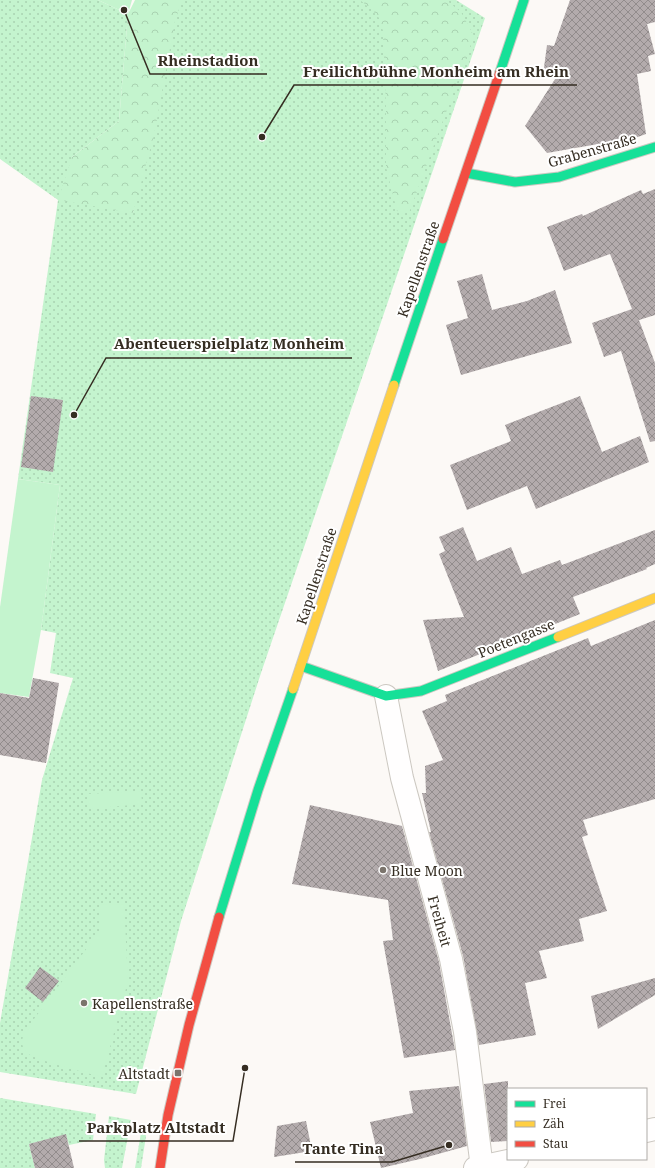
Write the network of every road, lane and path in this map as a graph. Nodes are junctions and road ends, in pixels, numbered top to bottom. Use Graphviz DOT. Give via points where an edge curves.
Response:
graph roads {
  1 [pos="524,0"];
  2 [pos="655,147"];
  3 [pos="466,173"];
  4 [pos="655,598"];
  5 [pos="301,666"];
  6 [pos="386,696"];
  7 [pos="513,1160"];
  8 [pos="160,1168"];
  9 [pos="480,1168"];
  1 -- 3 [label="street, Kapellenstraße"];
  2 -- 3 [label="street, Grabenstraße" via="559,177 515,182"];
  3 -- 5 [label="street, Kapellenstraße"];
  4 -- 6 [label="street, Poetengasse" via="421,691"];
  5 -- 6 [label="street"];
  5 -- 8 [label="street, Kapellenstraße" via="228,886 189,1025 168,1115"];
  6 -- 9 [label="street, Freiheit" via="402,778 451,959 465,1032"];
  7 -- 9 [label="street"];
}
